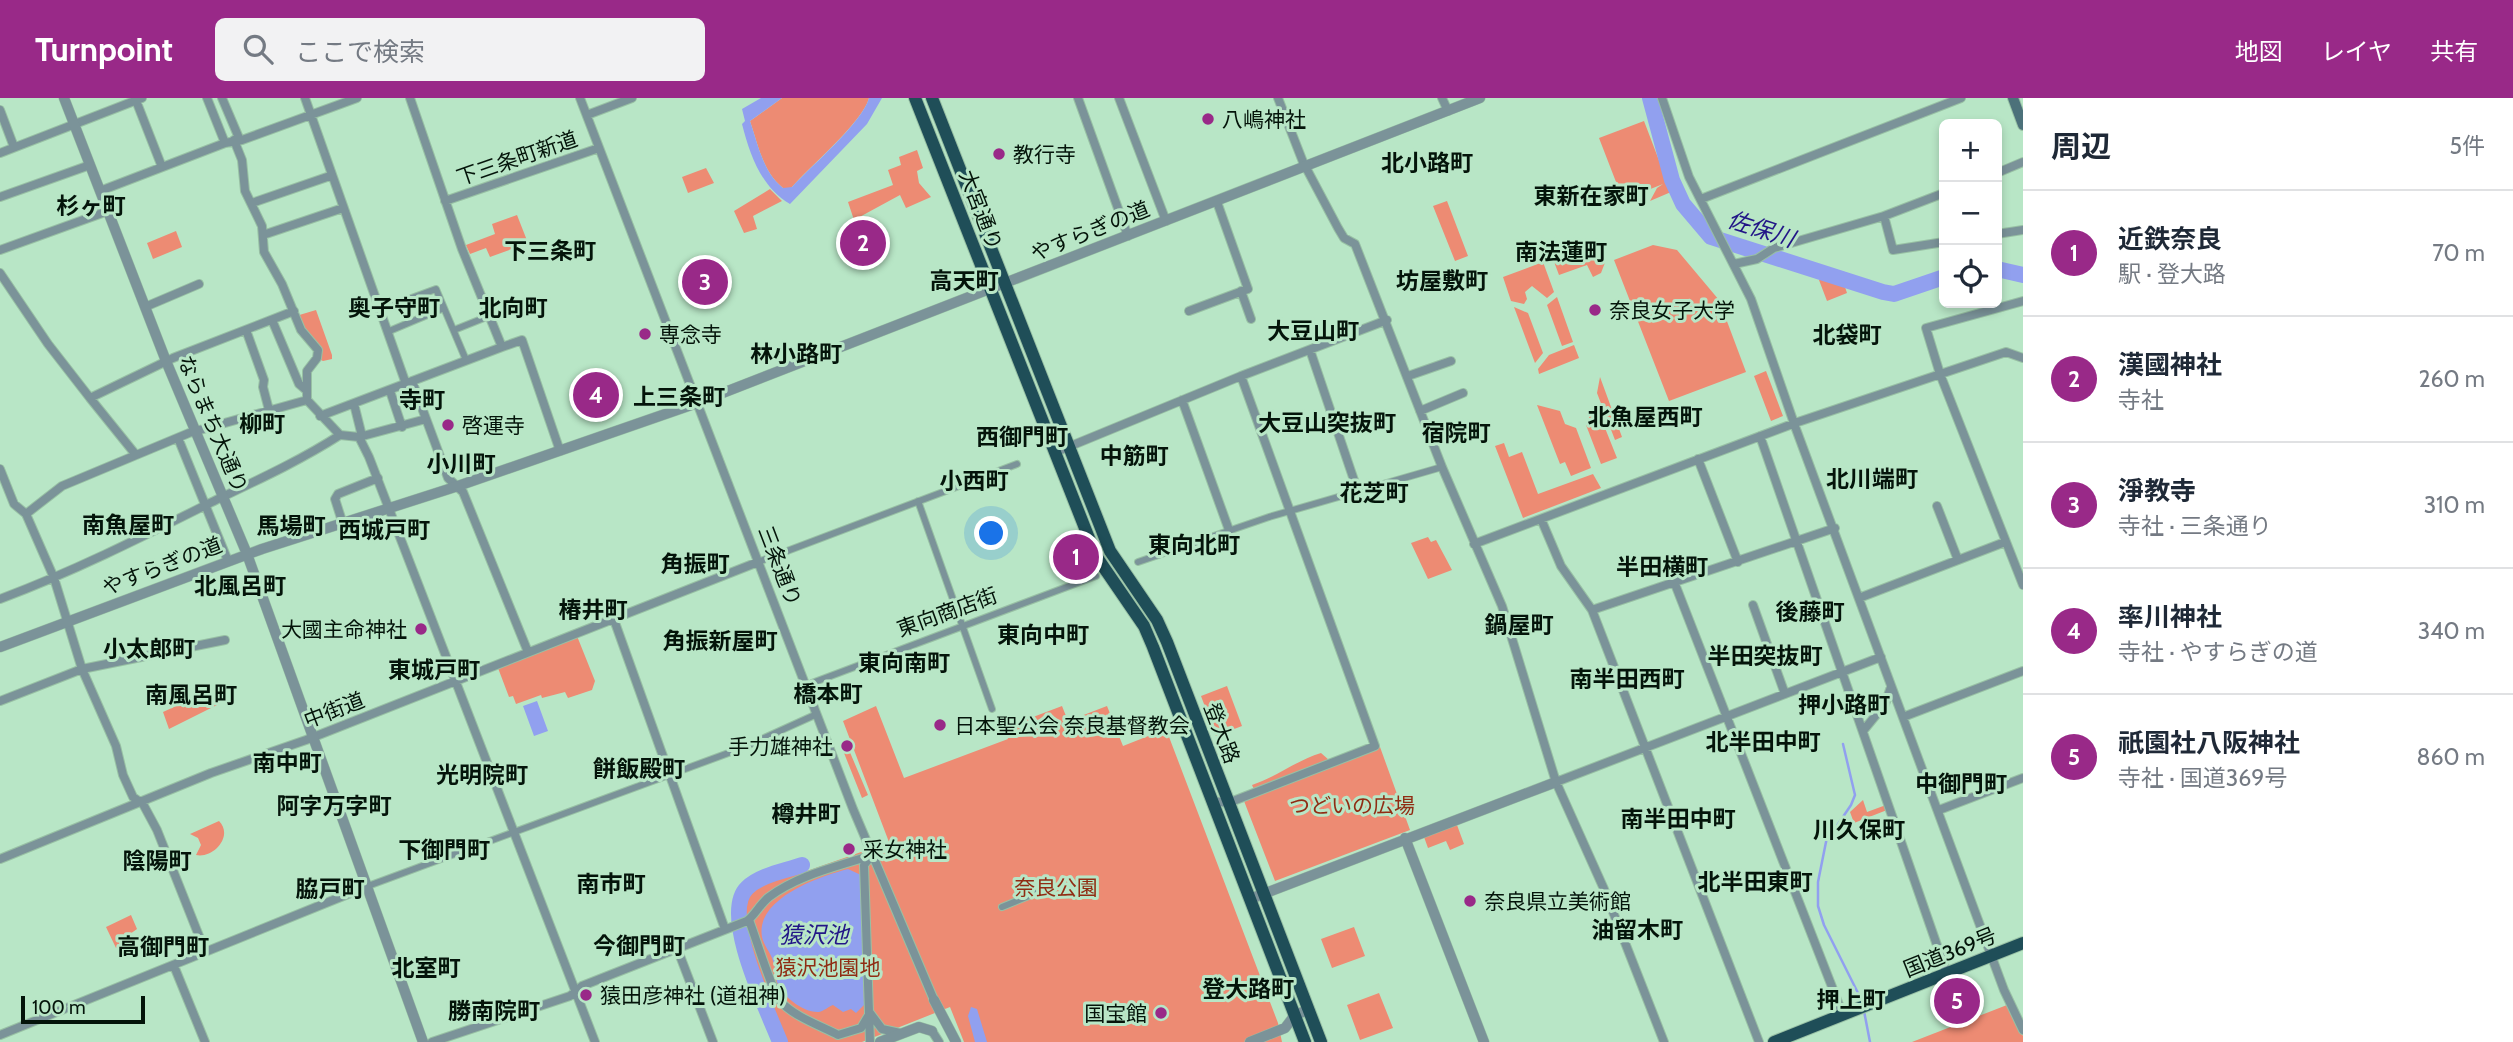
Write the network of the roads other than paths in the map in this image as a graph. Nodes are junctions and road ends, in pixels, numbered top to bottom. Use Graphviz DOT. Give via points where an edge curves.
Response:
graph roads {
  1 [pos="64,98"];
  2 [pos="207,98"];
  3 [pos="222,98"];
  4 [pos="305,98"];
  5 [pos="357,98"];
  6 [pos="410,98"];
  7 [pos="580,98"];
  8 [pos="632,98"];
  9 [pos="915,98"];
  10 [pos="932,98"];
  11 [pos="1079,98"];
  12 [pos="1119,98"];
  13 [pos="1278,98"];
  14 [pos="1442,98"];
  15 [pos="1480,98"];
  16 [pos="1662,98"];
  17 [pos="1961,98"];
  18 [pos="2012,98"];
  19 [pos="138,99"];
  20 [pos="0,110"];
  21 [pos="1448,111"];
  22 [pos="311,116"];
  23 [pos="587,116"];
  24 [pos="74,124"];
  25 [pos="2023,125"];
  26 [pos="232,140"];
  27 [pos="14,147"];
  28 [pos="599,148"];
  29 [pos="0,153"];
  30 [pos="2023,162"];
  31 [pos="90,165"];
  32 [pos="1307,166"];
  33 [pos="162,167"];
  34 [pos="2002,171"];
  35 [pos="330,176"];
  36 [pos="100,191"];
  37 [pos="1939,195"];
  38 [pos="0,197"];
  39 [pos="1701,199"];
  40 [pos="445,201"];
  41 [pos="1217,202"];
  42 [pos="252,203"];
  43 [pos="343,208"];
  44 [pos="108,211"];
  45 [pos="1884,216"];
  46 [pos="1166,221"];
  47 [pos="2023,230"];
  48 [pos="2002,233"];
  49 [pos="263,235"];
  50 [pos="1128,236"];
  51 [pos="1939,243"];
  52 [pos="0,250"];
  53 [pos="1734,264"];
  54 [pos="0,272"];
  55 [pos="199,284"];
  56 [pos="1006,285"];
  57 [pos="991,290"];
  58 [pos="1241,291"];
  59 [pos="2023,301"];
  60 [pos="145,307"];
  61 [pos="444,308"];
  62 [pos="379,310"];
  63 [pos="294,311"];
  64 [pos="1189,311"];
  65 [pos="489,316"];
  66 [pos="1251,319"];
  67 [pos="272,320"];
  68 [pos="1387,320"];
  69 [pos="246,330"];
  70 [pos="454,330"];
  71 [pos="387,332"];
  72 [pos="502,348"];
  73 [pos="1310,350"];
  74 [pos="2023,358"];
  75 [pos="466,360"];
  76 [pos="166,361"];
  77 [pos="1451,361"];
  78 [pos="1940,374"];
  79 [pos="1241,376"];
  80 [pos="1408,376"];
  81 [pos="409,382"];
  82 [pos="390,391"];
  83 [pos="1463,393"];
  84 [pos="307,395"];
  85 [pos="90,398"];
  86 [pos="1182,400"];
  87 [pos="696,403"];
  88 [pos="354,404"];
  89 [pos="270,410"];
  90 [pos="1420,411"];
  91 [pos="320,416"];
  92 [pos="426,419"];
  93 [pos="1795,423"];
  94 [pos="402,427"];
  95 [pos="194,431"];
  96 [pos="340,435"];
  97 [pos="1760,436"];
  98 [pos="361,437"];
  99 [pos="178,438"];
  100 [pos="1062,450"];
  101 [pos="560,451"];
  102 [pos="136,456"];
  103 [pos="1698,459"];
  104 [pos="1017,464"];
  105 [pos="1442,467"];
  106 [pos="0,469"];
  107 [pos="378,478"];
  108 [pos="455,487"];
  109 [pos="1358,492"];
  110 [pos="223,497"];
  111 [pos="918,501"];
  112 [pos="206,506"];
  113 [pos="388,506"];
  114 [pos="1937,506"];
  115 [pos="1288,512"];
  116 [pos="26,514"];
  117 [pos="1541,519"];
  118 [pos="342,521"];
  119 [pos="1835,528"];
  120 [pos="1230,530"];
  121 [pos="1798,542"];
  122 [pos="2005,542"];
  123 [pos="1474,544"];
  124 [pos="247,554"];
  125 [pos="1958,560"];
  126 [pos="228,561"];
  127 [pos="758,562"];
  128 [pos="1138,562"];
  129 [pos="1738,562"];
  130 [pos="2021,574"];
  131 [pos="1096,576"];
  132 [pos="54,578"];
  133 [pos="1675,583"];
  134 [pos="2023,585"];
  135 [pos="1860,598"];
  136 [pos="0,599"];
  137 [pos="1753,605"];
  138 [pos="1592,610"];
  139 [pos="613,617"];
  140 [pos="67,623"];
  141 [pos="962,624"];
  142 [pos="225,640"];
  143 [pos="1167,642"];
  144 [pos="0,647"];
  145 [pos="1153,647"];
  146 [pos="528,652"];
  147 [pos="1881,657"];
  148 [pos="82,669"];
  149 [pos="2023,671"];
  150 [pos="1842,672"];
  151 [pos="456,681"];
  152 [pos="812,683"];
  153 [pos="1891,687"];
  154 [pos="1785,694"];
  155 [pos="0,701"];
  156 [pos="992,709"];
  157 [pos="817,713"];
  158 [pos="1724,716"];
  159 [pos="1903,717"];
  160 [pos="1863,731"];
  161 [pos="314,737"];
  162 [pos="1644,748"];
  163 [pos="668,773"];
  164 [pos="2023,778"];
  165 [pos="1556,782"];
  166 [pos="1213,801"];
  167 [pos="140,802"];
  168 [pos="1228,803"];
  169 [pos="1939,810"];
  170 [pos="515,832"];
  171 [pos="1405,838"];
  172 [pos="872,855"];
  173 [pos="0,859"];
  174 [pos="368,886"];
  175 [pos="1053,886"];
  176 [pos="1257,896"];
  177 [pos="1002,907"];
  178 [pos="748,921"];
  179 [pos="725,929"];
  180 [pos="2023,943"];
  181 [pos="677,948"];
  182 [pos="205,951"];
  183 [pos="1992,956"];
  184 [pos="174,965"];
  185 [pos="1947,974"];
  186 [pos="576,991"];
  187 [pos="934,1000"];
  188 [pos="1308,1010"];
  189 [pos="870,1013"];
  190 [pos="1843,1014"];
  191 [pos="1295,1015"];
  192 [pos="2023,1030"];
  193 [pos="932,1031"];
  194 [pos="902,1034"];
  195 [pos="0,1035"];
  196 [pos="838,1035"];
  197 [pos="1791,1039"];
  198 [pos="205,1042"];
  199 [pos="423,1042"];
  200 [pos="432,1042"];
  201 [pos="596,1042"];
  202 [pos="713,1042"];
  203 [pos="849,1042"];
  204 [pos="870,1042"];
  205 [pos="880,1042"];
  206 [pos="939,1042"];
  207 [pos="956,1042"];
  208 [pos="1250,1042"];
  209 [pos="1305,1042"];
  210 [pos="1321,1042"];
  211 [pos="1484,1042"];
  212 [pos="1664,1042"];
  213 [pos="1759,1042"];
  214 [pos="1774,1042"];
  1 -- 24 [label="street, ならまち大通り"];
  2 -- 26 [label="street"];
  3 -- 26 [label="street"];
  4 -- 22 [label="street"];
  5 -- 22 [label="street"];
  6 -- 40 [label="street"];
  7 -- 23 [label="street, 三条通り"];
  8 -- 23 [label="street"];
  9 -- 57 [label="highway, 大宮通り"];
  10 -- 56 [label="highway, 大宮通り"];
  11 -- 50 [label="street"];
  12 -- 46 [label="street"];
  13 -- 32 [label="street"];
  14 -- 21 [label="street"];
  15 -- 21 [label="street, やすらぎの道"];
  16 -- 39 [label="street" via="1682,160"];
  17 -- 39 [label="street"];
  18 -- 25 [label="main road"];
  19 -- 24 [label="street"];
  19 -- 33 [label="street"];
  20 -- 27 [label="street"];
  21 -- 32 [label="street, やすらぎの道"];
  22 -- 26 [label="street"];
  22 -- 35 [label="street"];
  23 -- 28 [label="street, 三条通り"];
  24 -- 27 [label="street"];
  24 -- 31 [label="street, ならまち大通り"];
  26 -- 33 [label="street"];
  26 -- 42 [label="street"];
  27 -- 29 [label="street"];
  28 -- 40 [label="street, 下三条町新道"];
  28 -- 87 [label="street, 三条通り"];
  30 -- 34 [label="street"];
  31 -- 36 [label="street, ならまち大通り"];
  31 -- 38 [label="street"];
  32 -- 41 [label="street, やすらぎの道"];
  32 -- 68 [label="street" via="1344,238 1355,244"];
  33 -- 36 [label="street"];
  35 -- 42 [label="street"];
  35 -- 43 [label="street"];
  36 -- 44 [label="street, ならまち大通り"];
  37 -- 45 [label="street"];
  39 -- 53 [label="street"];
  40 -- 65 [label="street"];
  41 -- 46 [label="street, やすらぎの道"];
  41 -- 58 [label="street" via="1248,289"];
  42 -- 49 [label="street"];
  43 -- 49 [label="street"];
  43 -- 62 [label="street"];
  44 -- 52 [label="street"];
  44 -- 60 [label="street, ならまち大通り"];
  45 -- 51 [label="street" via="1893,250"];
  45 -- 53 [label="street"];
  46 -- 50 [label="street, やすらぎの道"];
  47 -- 48 [label="street"];
  49 -- 63 [label="street" via="264,252"];
  50 -- 56 [label="street, やすらぎの道"];
  53 -- 93 [label="street"];
  54 -- 85 [label="street"];
  55 -- 60 [label="street"];
  56 -- 57 [label="street, やすらぎの道"];
  56 -- 100 [label="highway, 大宮通り"];
  57 -- 87 [label="street, やすらぎの道"];
  57 -- 100 [label="highway, 大宮通り"];
  58 -- 64 [label="street"];
  58 -- 66 [label="street"];
  59 -- 78 [label="street" via="1926,328"];
  60 -- 76 [label="street, ならまち大通り"];
  61 -- 62 [label="street" via="436,289"];
  61 -- 70 [label="street"];
  61 -- 71 [label="street"];
  62 -- 71 [label="street"];
  63 -- 67 [label="street"];
  63 -- 84 [label="street" via="301,330 318,350 307,370"];
  65 -- 70 [label="street"];
  65 -- 72 [label="street"];
  67 -- 69 [label="street"];
  67 -- 84 [label="street"];
  68 -- 73 [label="street"];
  68 -- 80 [label="street"];
  69 -- 76 [label="street"];
  69 -- 89 [label="street"];
  70 -- 75 [label="street"];
  71 -- 81 [label="street"];
  72 -- 75 [label="street"];
  72 -- 101 [label="street" via="522,340"];
  73 -- 79 [label="street"];
  73 -- 109 [label="street"];
  74 -- 78 [label="street" via="2006,352"];
  75 -- 81 [label="street"];
  76 -- 85 [label="street"];
  76 -- 95 [label="street, ならまち大通り"];
  77 -- 80 [label="street"];
  78 -- 93 [label="street"];
  78 -- 122 [label="street"];
  79 -- 86 [label="street"];
  79 -- 115 [label="street"];
  80 -- 90 [label="street"];
  81 -- 82 [label="street"];
  81 -- 92 [label="street"];
  82 -- 88 [label="street"];
  82 -- 94 [label="street"];
  83 -- 90 [label="street"];
  84 -- 89 [label="street"];
  84 -- 91 [label="street"];
  85 -- 102 [label="street"];
  86 -- 100 [label="street"];
  86 -- 120 [label="street"];
  87 -- 101 [label="street, やすらぎの道"];
  87 -- 127 [label="street, 三条通り"];
  88 -- 91 [label="street"];
  88 -- 98 [label="street"];
  89 -- 95 [label="street"];
  90 -- 105 [label="street"];
  91 -- 96 [label="street"];
  92 -- 94 [label="street"];
  92 -- 108 [label="street"];
  93 -- 97 [label="street"];
  93 -- 119 [label="street"];
  94 -- 98 [label="street"];
  95 -- 99 [label="street"];
  95 -- 110 [label="street, ならまち大通り"];
  96 -- 98 [label="street"];
  96 -- 110 [label="street" via="299,461"];
  97 -- 103 [label="street"];
  97 -- 121 [label="street"];
  98 -- 107 [label="street"];
  99 -- 102 [label="street"];
  99 -- 112 [label="street"];
  100 -- 143 [label="highway, 登大路" via="1110,551"];
  100 -- 145 [label="highway, 登大路" via="1096,556 1144,626"];
  101 -- 108 [label="street, やすらぎの道"];
  102 -- 116 [label="street" via="62,486"];
  103 -- 117 [label="street"];
  103 -- 129 [label="street"];
  104 -- 111 [label="street"];
  105 -- 109 [label="street"];
  105 -- 123 [label="street"];
  106 -- 116 [label="street" via="14,504"];
  107 -- 113 [label="street"];
  107 -- 118 [label="street" via="338,494 335,499"];
  108 -- 113 [label="street, やすらぎの道"];
  108 -- 146 [label="street" via="467,501"];
  109 -- 115 [label="street"];
  110 -- 112 [label="street"];
  110 -- 124 [label="street, ならまち大通り"];
  111 -- 127 [label="street"];
  111 -- 141 [label="street"];
  112 -- 126 [label="street"];
  112 -- 132 [label="street"];
  113 -- 118 [label="street, やすらぎの道"];
  113 -- 151 [label="street"];
  114 -- 125 [label="street"];
  115 -- 120 [label="street"];
  115 -- 168 [label="street" via="1375,746"];
  116 -- 132 [label="street"];
  117 -- 123 [label="street"];
  117 -- 138 [label="street" via="1561,566"];
  118 -- 124 [label="street, やすらぎの道"];
  119 -- 121 [label="street"];
  119 -- 135 [label="street"];
  120 -- 128 [label="street"];
  121 -- 129 [label="street"];
  121 -- 150 [label="street"];
  122 -- 125 [label="street"];
  122 -- 130 [label="street"];
  123 -- 165 [label="street" via="1502,606"];
  124 -- 126 [label="street, やすらぎの道"];
  124 -- 161 [label="street, ならまち大通り"];
  125 -- 135 [label="street"];
  126 -- 140 [label="street, やすらぎの道"];
  127 -- 139 [label="street, 中街道"];
  127 -- 157 [label="street, 三条通り"];
  129 -- 133 [label="street"];
  130 -- 134 [label="street"];
  131 -- 141 [label="street, 東向商店街"];
  132 -- 136 [label="street"];
  132 -- 140 [label="street"];
  133 -- 138 [label="street"];
  133 -- 158 [label="street"];
  135 -- 147 [label="street"];
  137 -- 154 [label="street"];
  138 -- 162 [label="street"];
  139 -- 146 [label="street, 中街道"];
  139 -- 163 [label="street"];
  140 -- 144 [label="street, やすらぎの道"];
  140 -- 148 [label="street"];
  141 -- 152 [label="street, 東向商店街"];
  141 -- 156 [label="street"];
  142 -- 148 [label="street"];
  143 -- 145 [label="highway"];
  143 -- 168 [label="highway, 登大路"];
  145 -- 166 [label="highway, 登大路"];
  146 -- 151 [label="street, 中街道"];
  147 -- 150 [label="street"];
  147 -- 153 [label="street"];
  148 -- 155 [label="street"];
  148 -- 167 [label="street" via="128,786"];
  149 -- 159 [label="street"];
  150 -- 154 [label="street"];
  150 -- 160 [label="street"];
  151 -- 161 [label="street, 中街道"];
  151 -- 170 [label="street"];
  153 -- 159 [label="street"];
  153 -- 160 [label="street" via="1885,704"];
  154 -- 158 [label="street"];
  157 -- 163 [label="street" via="742,748"];
  157 -- 172 [label="street, 三条通り"];
  158 -- 162 [label="street"];
  158 -- 190 [label="street"];
  159 -- 169 [label="street"];
  160 -- 185 [label="street"];
  161 -- 167 [label="street, 中街道"];
  161 -- 174 [label="street, ならまち大通り"];
  162 -- 165 [label="street"];
  162 -- 213 [label="street"];
  163 -- 170 [label="street"];
  163 -- 179 [label="street"];
  164 -- 169 [label="street"];
  165 -- 171 [label="street"];
  165 -- 212 [label="street"];
  166 -- 168 [label="street"];
  166 -- 176 [label="highway, 登大路"];
  167 -- 173 [label="street, 中街道"];
  167 -- 182 [label="street" via="158,830"];
  168 -- 176 [label="highway, 登大路"];
  169 -- 183 [label="street"];
  170 -- 174 [label="street"];
  170 -- 186 [label="street"];
  171 -- 176 [label="street"];
  171 -- 211 [label="street"];
  172 -- 178 [label="street" via="784,887"];
  172 -- 187 [label="street, 三条通り"];
  172 -- 189 [label="street" via="864,866"];
  174 -- 182 [label="street"];
  174 -- 199 [label="street, ならまち大通り"];
  175 -- 177 [label="street"];
  176 -- 188 [label="highway, 登大路"];
  176 -- 191 [label="highway, 登大路"];
  178 -- 179 [label="street"];
  178 -- 196 [label="street" via="769,970 772,990 781,1002"];
  179 -- 181 [label="street"];
  180 -- 183 [label="highway, 国道369号"];
  181 -- 186 [label="street"];
  181 -- 202 [label="street"];
  182 -- 184 [label="street"];
  183 -- 185 [label="highway, 国道369号"];
  183 -- 192 [label="street"];
  184 -- 195 [label="street"];
  184 -- 198 [label="street"];
  185 -- 190 [label="highway, 国道369号"];
  186 -- 200 [label="street"];
  186 -- 201 [label="street"];
  187 -- 207 [label="street, 三条通り"];
  188 -- 191 [label="street"];
  188 -- 210 [label="highway, 登大路"];
  189 -- 194 [label="street" via="882,1028"];
  189 -- 196 [label="street" via="861,1028"];
  189 -- 204 [label="street"];
  190 -- 197 [label="highway, 国道369号"];
  191 -- 208 [label="street" via="1285,1028"];
  191 -- 209 [label="highway, 登大路"];
  193 -- 194 [label="street" via="919,1027"];
  193 -- 206 [label="street"];
  194 -- 205 [label="street"];
  196 -- 203 [label="street"];
  197 -- 214 [label="highway, 国道369号"];
}
